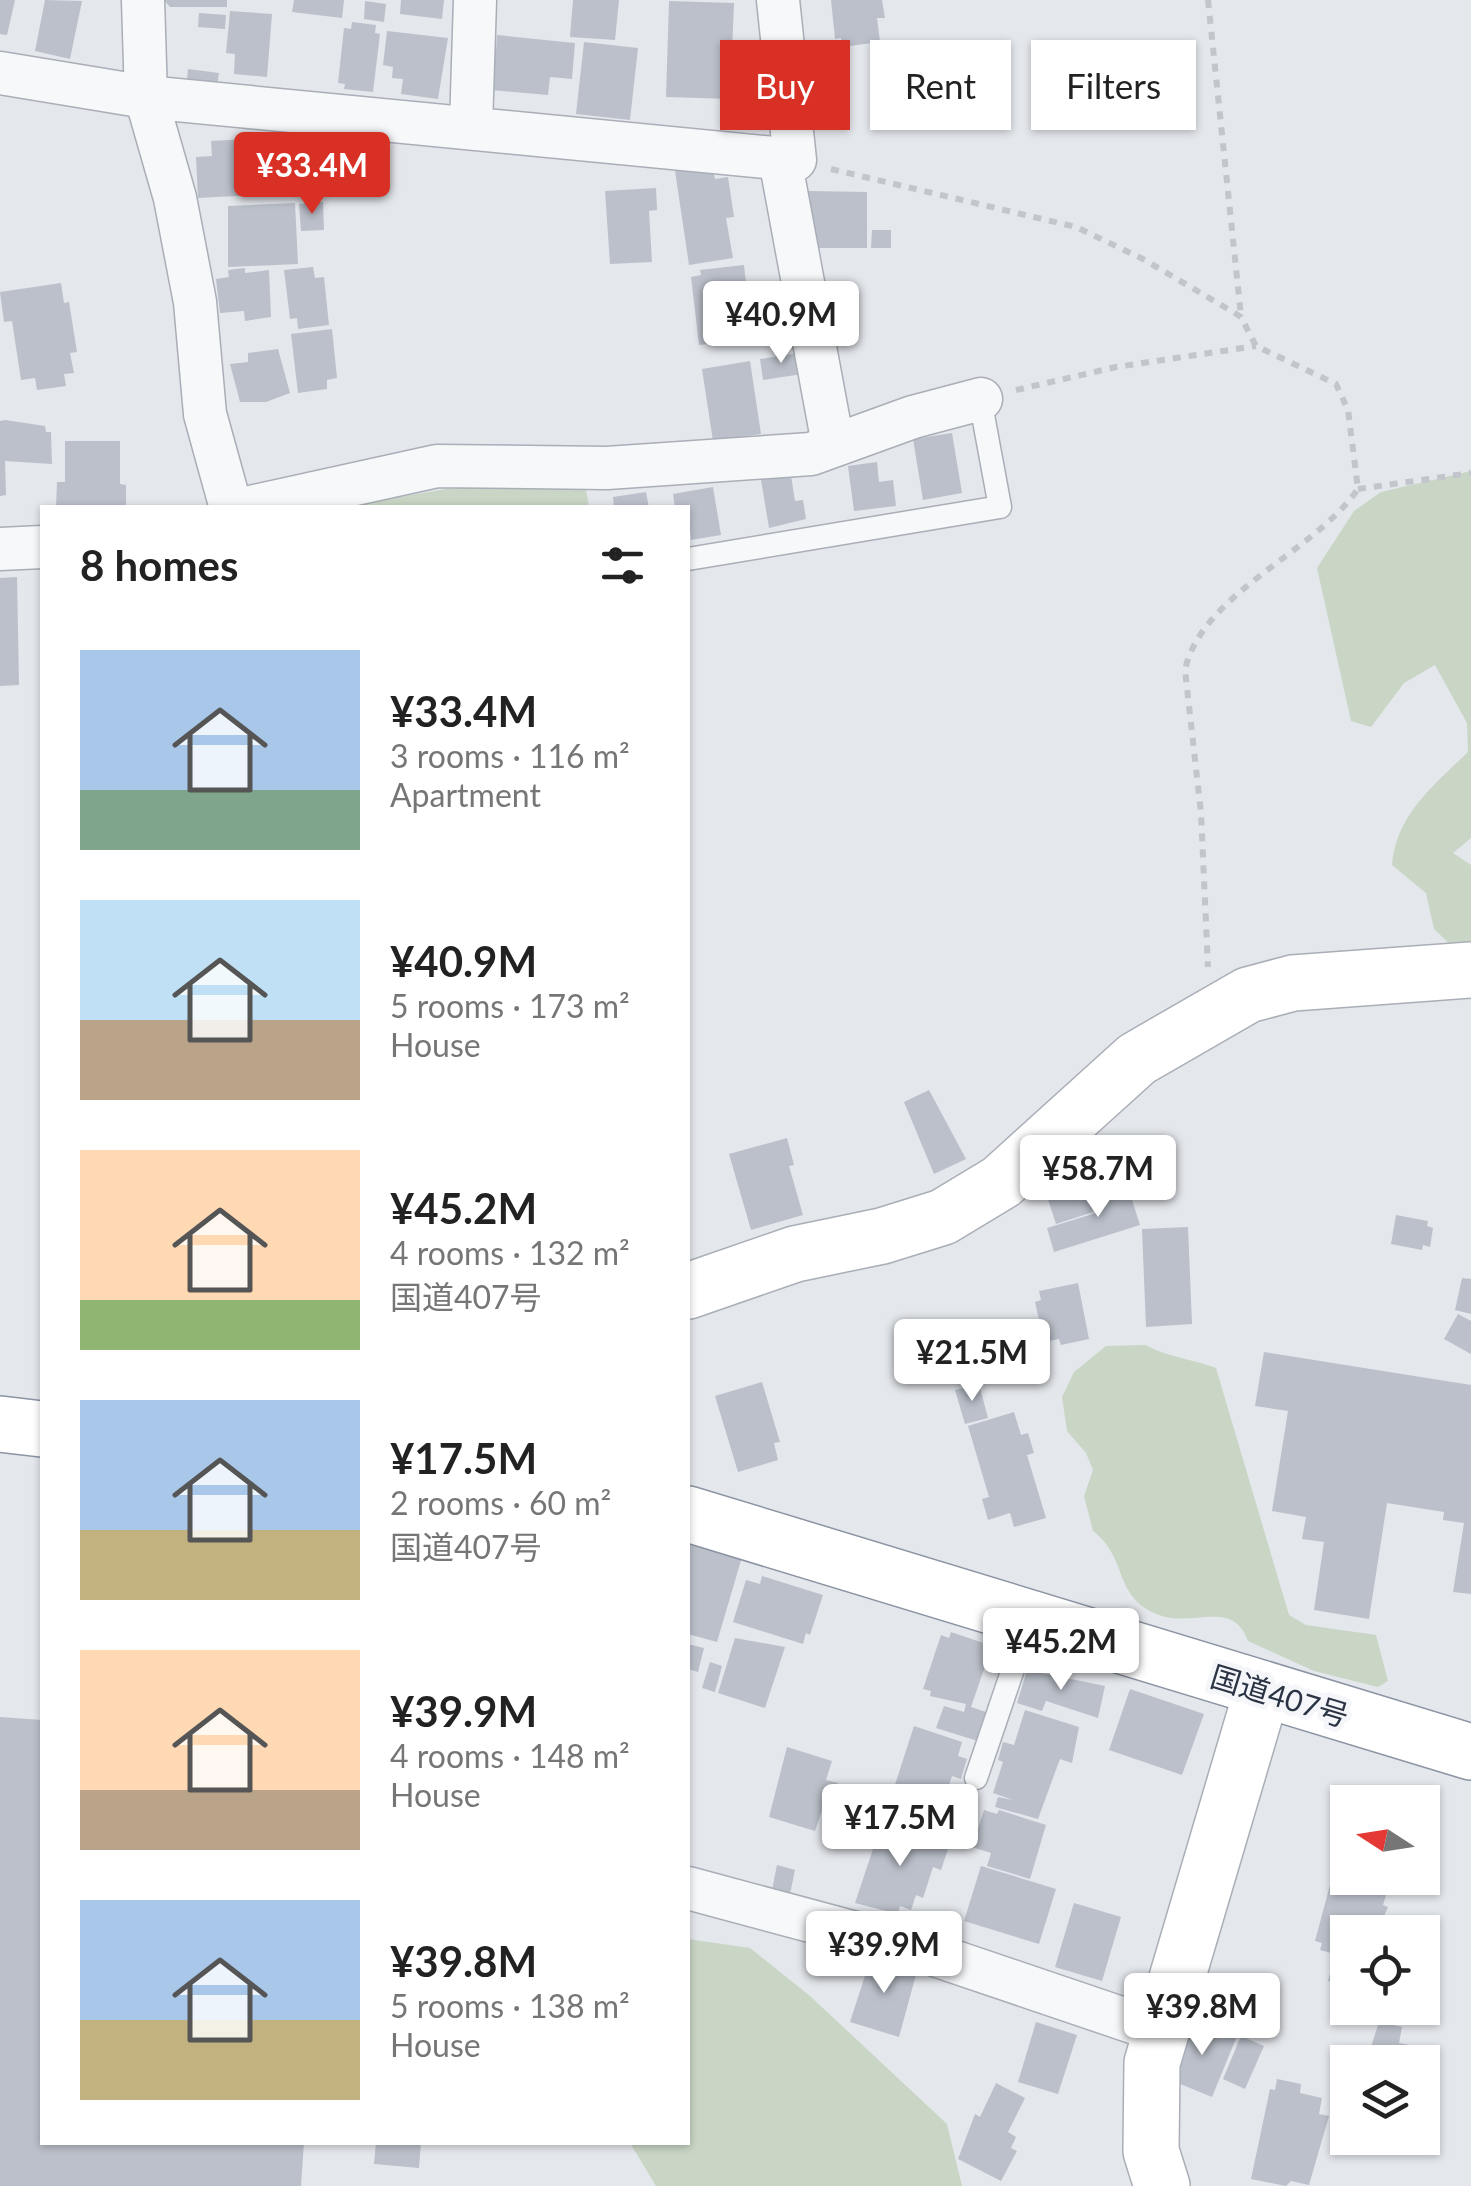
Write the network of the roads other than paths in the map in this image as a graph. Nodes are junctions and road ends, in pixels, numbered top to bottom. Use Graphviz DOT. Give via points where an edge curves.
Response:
graph roads {
  1 [pos="143,0"];
  2 [pos="474,0"];
  3 [pos="778,0"];
  4 [pos="0,73"];
  5 [pos="146,97"];
  6 [pos="471,126"];
  7 [pos="788,160"];
  8 [pos="981,399"];
  9 [pos="832,444"];
  10 [pos="230,505"];
  11 [pos="260,505"];
  12 [pos="40,547"];
  13 [pos="0,549"];
  14 [pos="690,559"];
  15 [pos="1471,970"];
  16 [pos="690,1290"];
  17 [pos="0,1424"];
  18 [pos="40,1429"];
  19 [pos="690,1507"];
  20 [pos="1031,1616"];
  21 [pos="1262,1691"];
  22 [pos="1471,1752"];
  23 [pos="976,1778"];
  24 [pos="690,1889"];
  25 [pos="1159,2031"];
  26 [pos="1162,2186"];
  1 -- 5 [label="street"];
  2 -- 6 [label="street"];
  3 -- 7 [label="street"];
  4 -- 5 [label="street"];
  5 -- 6 [label="street"];
  5 -- 10 [label="street" via="175,198 195,302 206,414"];
  6 -- 7 [label="street"];
  7 -- 9 [label="street"];
  8 -- 9 [label="street"];
  8 -- 14 [label="lane" via="1000,506"];
  9 -- 11 [label="street" via="811,454 607,468 437,466"];
  12 -- 13 [label="street"];
  15 -- 16 [label="main road" via="1293,983 1248,995 1138,1059 1000,1182 943,1217 795,1254"];
  17 -- 18 [label="main road"];
  19 -- 20 [label="main road, 国道407号"];
  20 -- 21 [label="main road, 国道407号"];
  20 -- 23 [label="lane"];
  21 -- 22 [label="main road, 国道407号"];
  21 -- 25 [label="main road"];
  24 -- 25 [label="street" via="926,1952"];
  25 -- 26 [label="main road" via="1151,2150"];
}
